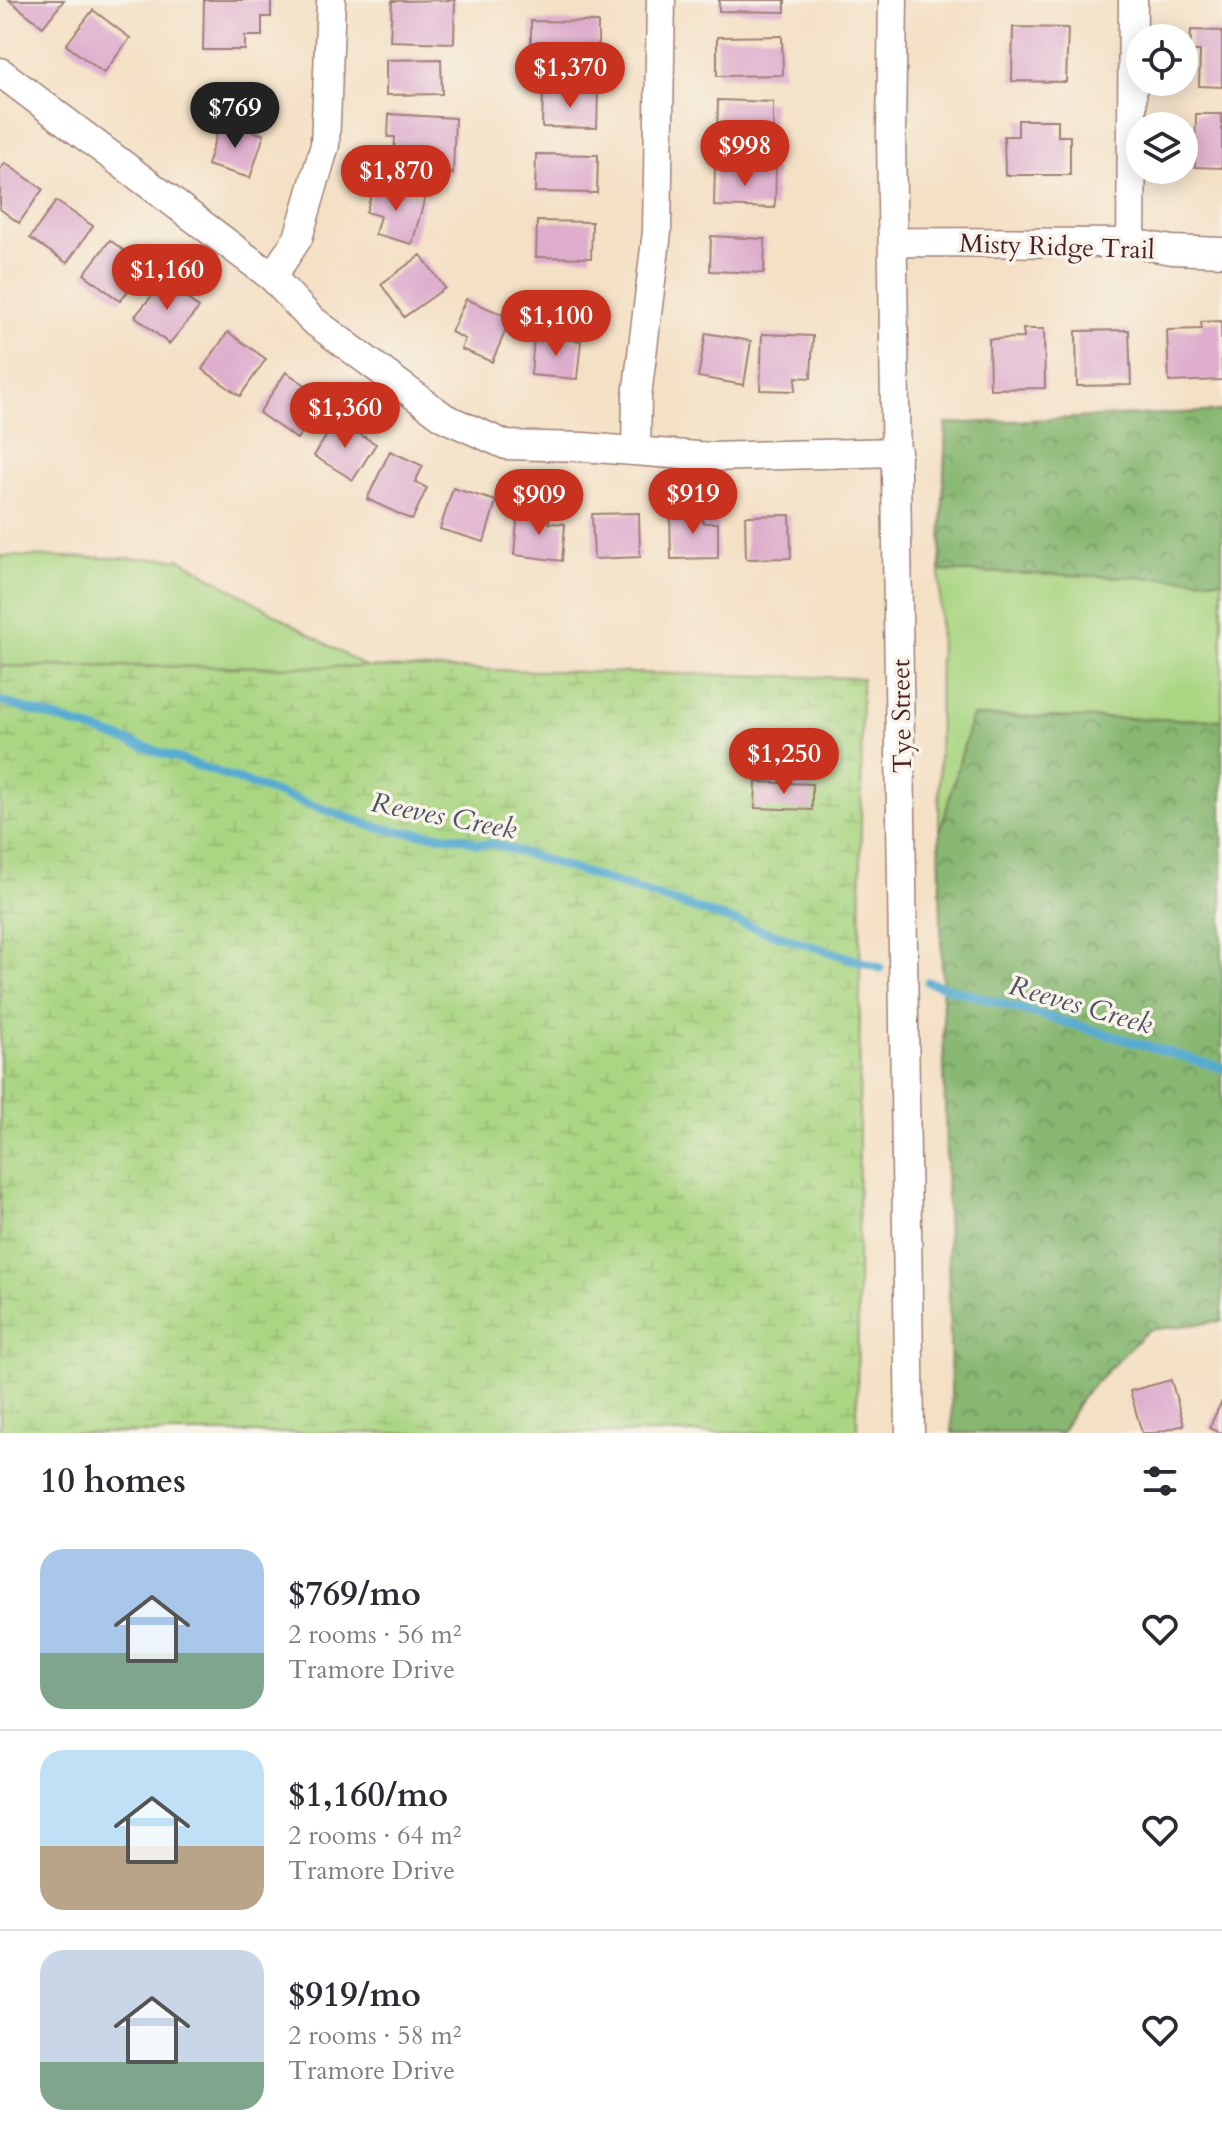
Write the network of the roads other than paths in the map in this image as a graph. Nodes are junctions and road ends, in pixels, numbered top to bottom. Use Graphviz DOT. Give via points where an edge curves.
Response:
graph roads {
  1 [pos="331,0"];
  2 [pos="661,0"];
  3 [pos="893,0"];
  4 [pos="1133,0"];
  5 [pos="0,72"];
  6 [pos="893,242"];
  7 [pos="1131,243"];
  8 [pos="1222,252"];
  9 [pos="272,277"];
  10 [pos="636,451"];
  11 [pos="897,452"];
  12 [pos="910,1433"];
  1 -- 9 [label="street" via="325,145 298,238"];
  2 -- 10 [label="street" via="657,232 637,396"];
  3 -- 6 [label="street, Tye Street"];
  4 -- 7 [label="street"];
  5 -- 9 [label="street"];
  6 -- 7 [label="street, Misty Ridge Trail"];
  6 -- 11 [label="street, Tye Street"];
  7 -- 8 [label="street, Misty Ridge Trail"];
  9 -- 10 [label="street" via="311,319 445,418 506,445"];
  10 -- 11 [label="street" via="710,457"];
  11 -- 12 [label="street, Tye Street"];
}
